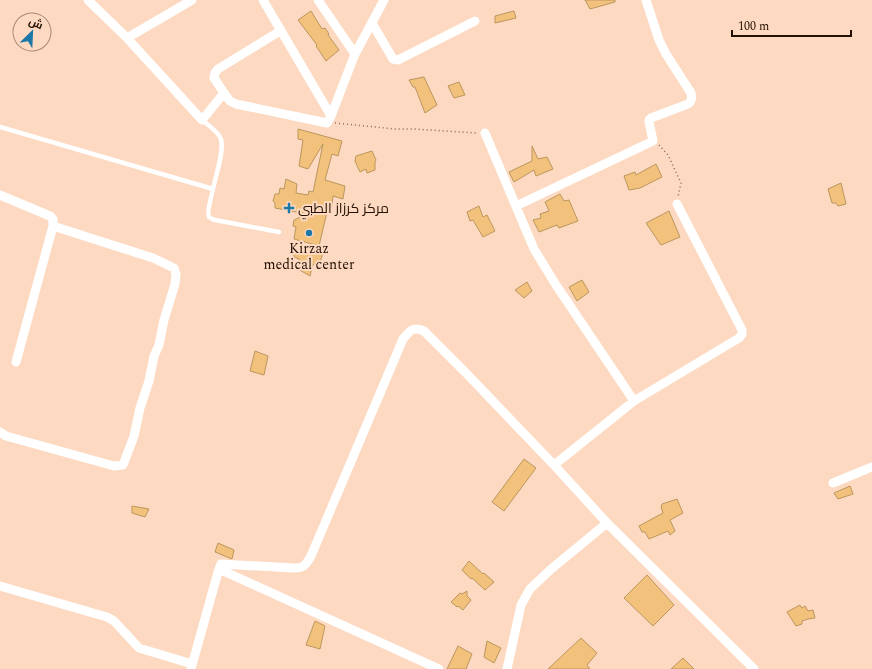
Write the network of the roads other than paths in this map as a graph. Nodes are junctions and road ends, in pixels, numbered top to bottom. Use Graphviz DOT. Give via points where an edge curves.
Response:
graph roads {
  1 [pos="88,0"];
  2 [pos="192,0"];
  3 [pos="263,0"];
  4 [pos="318,0"];
  5 [pos="384,0"];
  6 [pos="646,0"];
  7 [pos="475,21"];
  8 [pos="372,23"];
  9 [pos="280,31"];
  10 [pos="127,38"];
  11 [pos="355,54"];
  12 [pos="224,93"];
  13 [pos="329,119"];
  14 [pos="202,120"];
  15 [pos="0,127"];
  16 [pos="485,133"];
  17 [pos="213,189"];
  18 [pos="0,195"];
  19 [pos="677,204"];
  20 [pos="516,206"];
  21 [pos="53,226"];
  22 [pos="279,232"];
  23 [pos="16,362"];
  24 [pos="634,401"];
  25 [pos="0,432"];
  26 [pos="554,465"];
  27 [pos="872,467"];
  28 [pos="833,483"];
  29 [pos="607,523"];
  30 [pos="219,569"];
  31 [pos="0,586"];
  32 [pos="192,667"];
  33 [pos="439,669"];
  34 [pos="507,669"];
  35 [pos="754,669"];
  1 -- 10 [label="street"];
  2 -- 10 [label="street"];
  3 -- 9 [label="street"];
  4 -- 11 [label="street"];
  5 -- 8 [label="street"];
  6 -- 20 [label="street" via="659,40 691,93 691,102 651,118 649,120 653,140"];
  7 -- 8 [label="street" via="398,60 393,59"];
  8 -- 11 [label="street"];
  9 -- 12 [label="street" via="214,73 214,78"];
  9 -- 13 [label="street"];
  10 -- 14 [label="street"];
  11 -- 13 [label="street"];
  12 -- 13 [label="street" via="236,104"];
  12 -- 14 [label="street"];
  14 -- 17 [label="lane" via="222,141"];
  15 -- 17 [label="lane"];
  16 -- 20 [label="street"];
  17 -- 22 [label="lane" via="209,217"];
  18 -- 21 [label="street" via="50,216 53,219"];
  19 -- 24 [label="street" via="742,334"];
  20 -- 24 [label="street" via="534,249"];
  21 -- 23 [label="street"];
  21 -- 25 [label="street" via="153,258 174,268 175,284 124,465 114,466 6,436"];
  24 -- 26 [label="street"];
  26 -- 29 [label="street"];
  26 -- 30 [label="street" via="424,331 414,329 403,339 307,563 294,568 222,564"];
  27 -- 28 [label="street"];
  29 -- 34 [label="street" via="530,589 521,605"];
  29 -- 35 [label="street"];
  30 -- 32 [label="street"];
  30 -- 33 [label="street"];
  31 -- 32 [label="street" via="107,617 139,648"];
}
